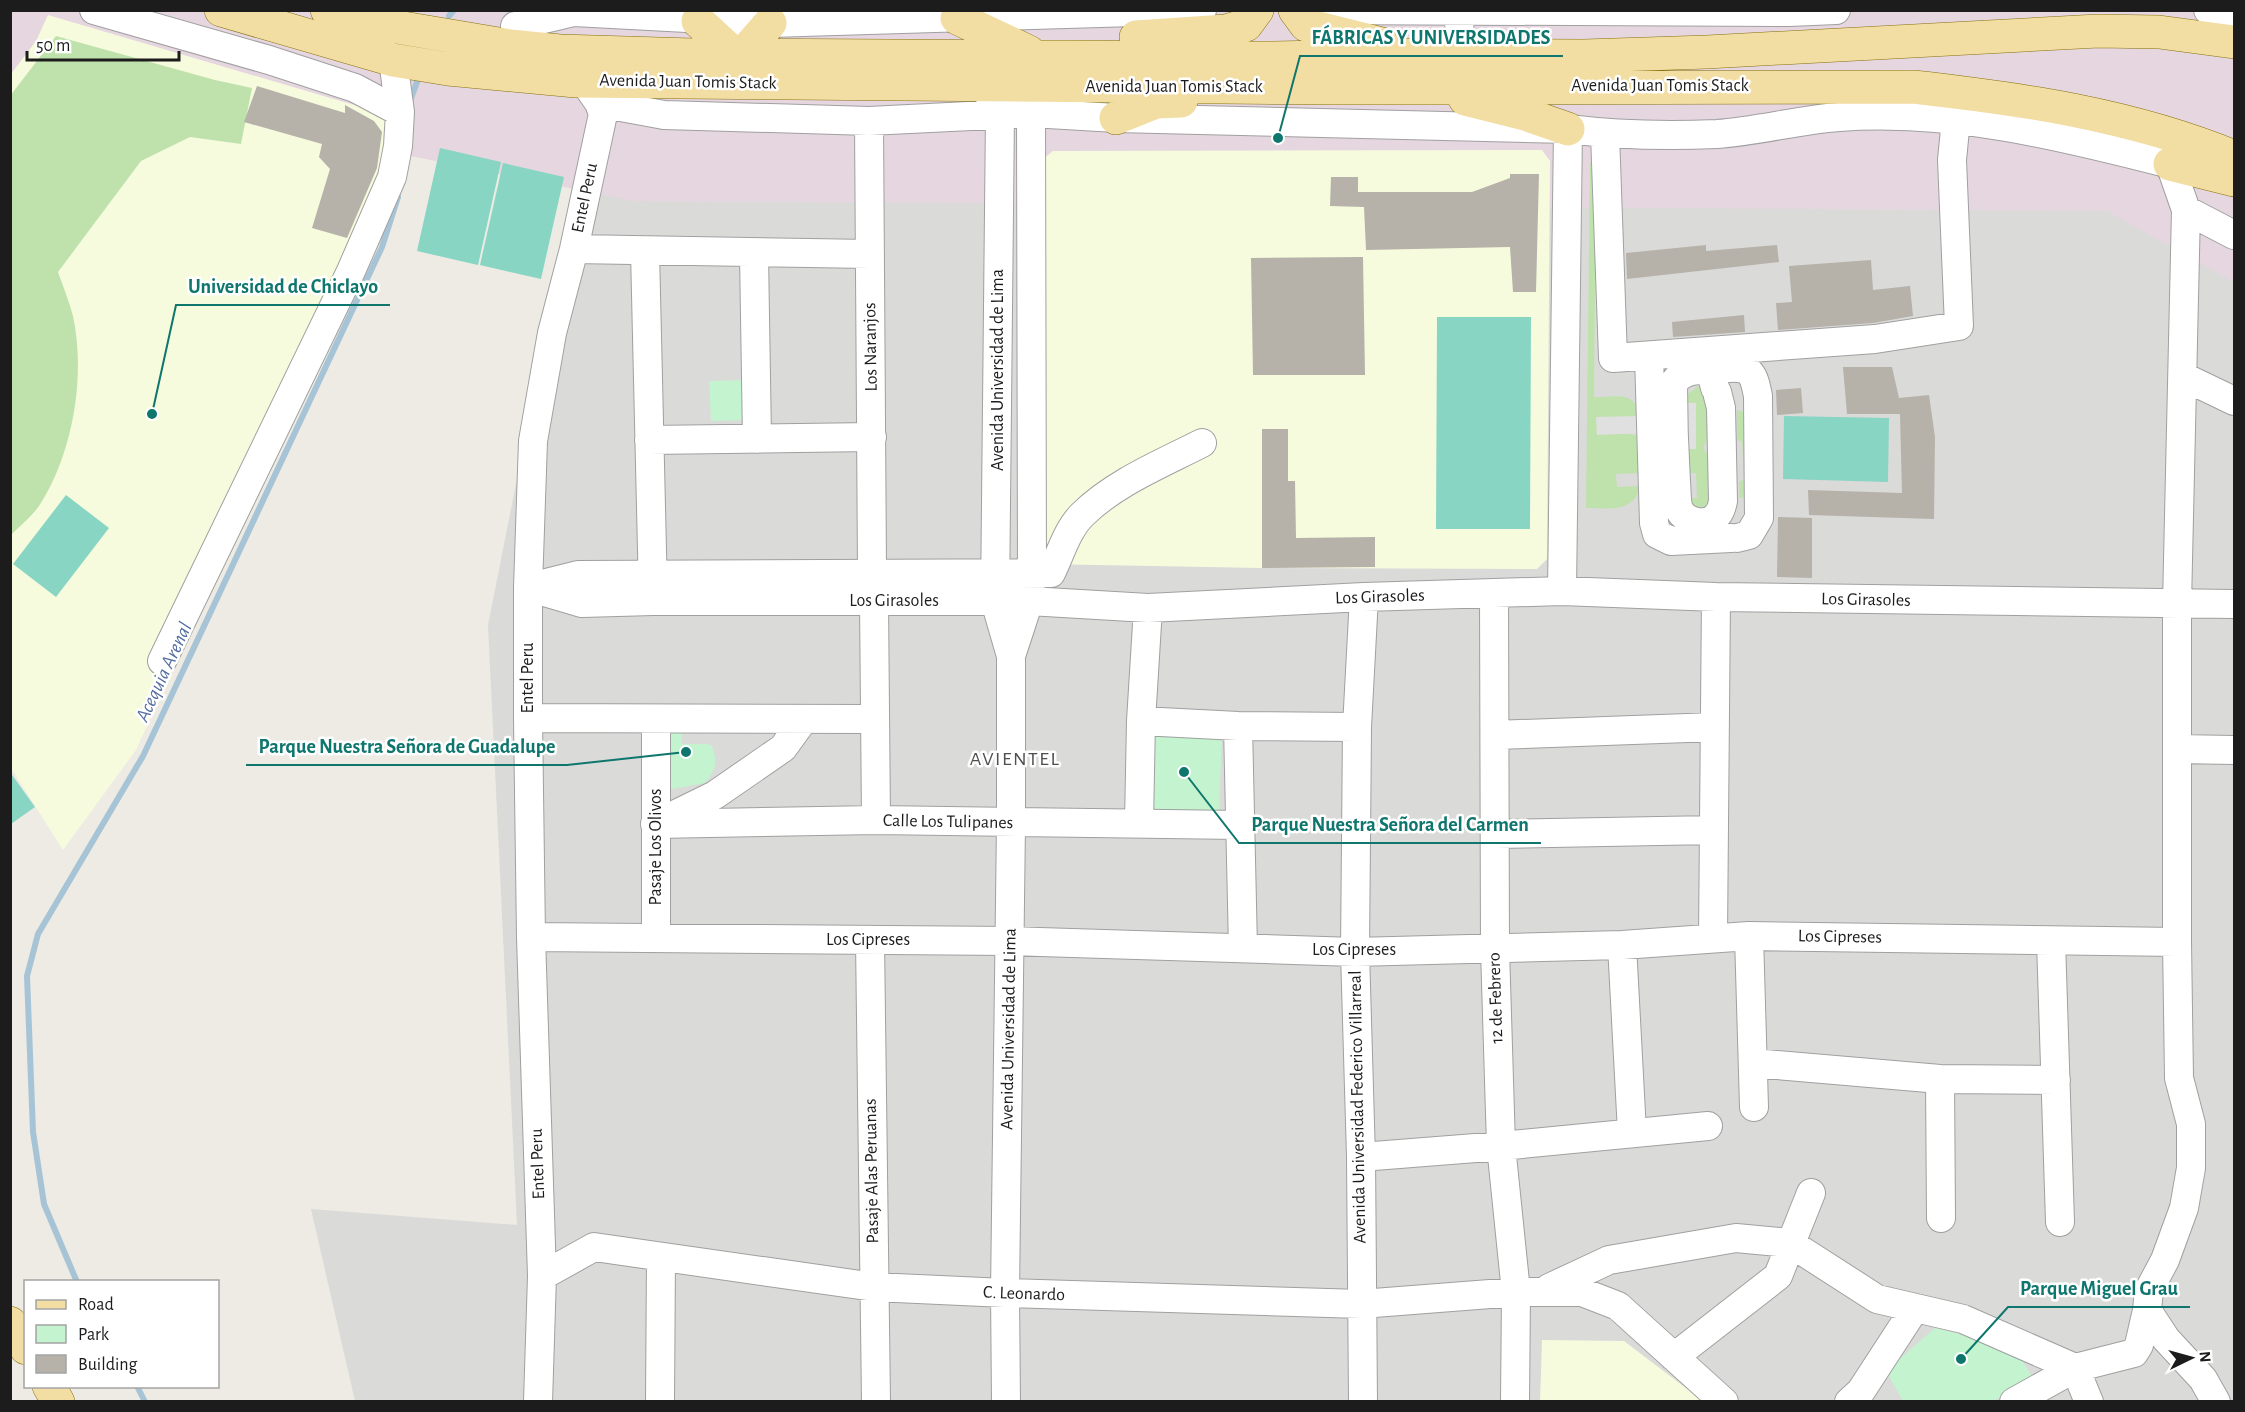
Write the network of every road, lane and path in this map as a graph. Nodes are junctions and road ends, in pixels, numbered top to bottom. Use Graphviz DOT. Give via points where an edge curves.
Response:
graph roads {
  1 [pos="94,10"];
  2 [pos="221,10"];
  3 [pos="327,10"];
  4 [pos="1202,10"];
  5 [pos="1257,10"];
  6 [pos="1295,10"];
  7 [pos="1320,10"];
  8 [pos="1836,10"];
  9 [pos="2208,10"];
  10 [pos="1459,11"];
  11 [pos="1109,12"];
  12 [pos="2235,13"];
  13 [pos="955,14"];
  14 [pos="736,17"];
  15 [pos="395,19"];
  16 [pos="698,21"];
  17 [pos="770,23"];
  18 [pos="514,28"];
  19 [pos="1137,36"];
  20 [pos="1001,38"];
  21 [pos="2235,42"];
  22 [pos="738,55"];
  23 [pos="1414,55"];
  24 [pos="1036,56"];
  25 [pos="1097,56"];
  26 [pos="1460,57"];
  27 [pos="393,60"];
  28 [pos="576,81"];
  29 [pos="983,86"];
  30 [pos="1389,87"];
  31 [pos="1331,88"];
  32 [pos="599,103"];
  33 [pos="400,112"];
  34 [pos="1000,113"];
  35 [pos="1030,113"];
  36 [pos="1116,118"];
  37 [pos="1956,119"];
  38 [pos="869,122"];
  39 [pos="1568,129"];
  40 [pos="1605,134"];
  41 [pos="2235,157"];
  42 [pos="2170,164"];
  43 [pos="2235,180"];
  44 [pos="2186,210"];
  45 [pos="2235,235"];
  46 [pos="574,249"];
  47 [pos="645,251"];
  48 [pos="754,254"];
  49 [pos="870,254"];
  50 [pos="1755,348"];
  51 [pos="1648,356"];
  52 [pos="2184,377"];
  53 [pos="1732,388"];
  54 [pos="2235,401"];
  55 [pos="872,437"];
  56 [pos="757,439"];
  57 [pos="649,440"];
  58 [pos="1202,442"];
  59 [pos="1732,525"];
  60 [pos="872,573"];
  61 [pos="528,588"];
  62 [pos="654,588"];
  63 [pos="996,588"];
  64 [pos="1031,588"];
  65 [pos="1562,591"];
  66 [pos="1494,593"];
  67 [pos="1364,597"];
  68 [pos="1716,597"];
  69 [pos="874,601"];
  70 [pos="2177,604"];
  71 [pos="2235,604"];
  72 [pos="1148,608"];
  73 [pos="1011,657"];
  74 [pos="162,661"];
  75 [pos="528,718"];
  76 [pos="656,719"];
  77 [pos="804,719"];
  78 [pos="875,719"];
  79 [pos="1141,721"];
  80 [pos="1238,726"];
  81 [pos="1357,727"];
  82 [pos="1715,727"];
  83 [pos="1495,735"];
  84 [pos="2177,749"];
  85 [pos="2235,750"];
  86 [pos="876,820"];
  87 [pos="1011,823"];
  88 [pos="1139,823"];
  89 [pos="655,824"];
  90 [pos="1240,825"];
  91 [pos="1714,830"];
  92 [pos="1495,834"];
  93 [pos="1749,936"];
  94 [pos="531,937"];
  95 [pos="656,938"];
  96 [pos="1713,938"];
  97 [pos="870,940"];
  98 [pos="1010,940"];
  99 [pos="2051,940"];
  100 [pos="2177,942"];
  101 [pos="1622,945"];
  102 [pos="1243,948"];
  103 [pos="1495,948"];
  104 [pos="1355,952"];
  105 [pos="1753,1063"];
  106 [pos="1940,1079"];
  107 [pos="2056,1080"];
  108 [pos="1754,1107"];
  109 [pos="1708,1126"];
  110 [pos="1632,1132"];
  111 [pos="1501,1146"];
  112 [pos="1361,1157"];
  113 [pos="1811,1193"];
  114 [pos="1941,1218"];
  115 [pos="2060,1222"];
  116 [pos="1790,1243"];
  117 [pos="661,1257"];
  118 [pos="542,1276"];
  119 [pos="874,1287"];
  120 [pos="1529,1292"];
  121 [pos="1005,1293"];
  122 [pos="1361,1304"];
  123 [pos="1915,1308"];
  124 [pos="2147,1310"];
  125 [pos="10,1323"];
  126 [pos="24,1345"];
  127 [pos="1674,1357"];
  128 [pos="2075,1368"];
  129 [pos="50,1388"];
  130 [pos="58,1401"];
  131 [pos="538,1401"];
  132 [pos="660,1401"];
  133 [pos="876,1401"];
  134 [pos="1006,1401"];
  135 [pos="1363,1401"];
  136 [pos="1515,1401"];
  137 [pos="1724,1401"];
  138 [pos="1849,1401"];
  139 [pos="2014,1401"];
  140 [pos="2089,1401"];
  141 [pos="2216,1401"];
  1 -- 33 [label="street" via="355,88"];
  2 -- 27 [label="main road, Avenida Juan Tomis Stack"];
  3 -- 15 [label="main road, Avenida Juan Tomis Stack"];
  4 -- 11 [label="street"];
  5 -- 19 [label="main road" via="1246,25 1226,31"];
  6 -- 23 [label="main road" via="1306,25"];
  7 -- 10 [label="street"];
  8 -- 10 [label="street"];
  9 -- 12 [label="street"];
  10 -- 26 [label="street"];
  11 -- 13 [label="street"];
  13 -- 17 [label="street"];
  13 -- 20 [label="main road"];
  14 -- 16 [label="street"];
  14 -- 17 [label="street"];
  15 -- 18 [label="main road, Avenida Juan Tomis Stack"];
  16 -- 18 [label="street" via="574,12"];
  16 -- 22 [label="main road"];
  17 -- 22 [label="main road"];
  18 -- 22 [label="main road, Avenida Juan Tomis Stack" via="560,51"];
  19 -- 20 [label="main road"];
  19 -- 25 [label="main road"];
  20 -- 24 [label="main road"];
  21 -- 26 [label="main road, Avenida Juan Tomis Stack" via="2159,32 2098,32 1707,52"];
  22 -- 24 [label="main road, Avenida Juan Tomis Stack"];
  23 -- 25 [label="main road, Avenida Juan Tomis Stack"];
  23 -- 26 [label="main road, Avenida Juan Tomis Stack"];
  24 -- 25 [label="main road, Avenida Juan Tomis Stack"];
  27 -- 28 [label="main road, Avenida Juan Tomis Stack"];
  27 -- 33 [label="street"];
  28 -- 29 [label="main road, Avenida Juan Tomis Stack"];
  28 -- 32 [label="street" via="589,88"];
  29 -- 31 [label="main road, Avenida Juan Tomis Stack"];
  29 -- 34 [label="street"];
  30 -- 31 [label="main road, Avenida Juan Tomis Stack"];
  30 -- 39 [label="main road" via="1481,102"];
  30 -- 41 [label="main road, Avenida Juan Tomis Stack" via="1913,87 2073,109 2155,130"];
  31 -- 36 [label="main road" via="1156,102"];
  32 -- 38 [label="street, Avenida Juan Tomis Stack" via="664,115"];
  32 -- 46 [label="street, Entel Peru" via="603,114"];
  33 -- 74 [label="street" via="392,177 376,216"];
  34 -- 35 [label="street, Avenida Juan Tomis Stack"];
  34 -- 38 [label="street, Avenida Juan Tomis Stack"];
  34 -- 63 [label="street, Avenida Universidad de Lima"];
  35 -- 36 [label="street, Avenida Juan Tomis Stack"];
  35 -- 64 [label="street, Avenida Universidad de Lima"];
  36 -- 39 [label="street, Avenida Juan Tomis Stack"];
  37 -- 40 [label="street, Avenida Juan Tomis Stack" via="1838,117 1718,134"];
  37 -- 42 [label="street, Avenida Juan Tomis Stack" via="2053,135"];
  37 -- 50 [label="street" via="1952,160 1959,326 1875,339"];
  38 -- 49 [label="street, Los Naranjos"];
  39 -- 40 [label="street, Avenida Juan Tomis Stack"];
  39 -- 65 [label="street"];
  40 -- 51 [label="street" via="1614,358"];
  42 -- 43 [label="main road"];
  42 -- 44 [label="street"];
  44 -- 45 [label="street"];
  44 -- 52 [label="street"];
  46 -- 47 [label="street"];
  46 -- 61 [label="street, Entel Peru" via="552,333 533,441"];
  47 -- 48 [label="street"];
  47 -- 57 [label="street"];
  48 -- 49 [label="street"];
  48 -- 56 [label="street"];
  49 -- 55 [label="street, Los Naranjos"];
  50 -- 51 [label="street"];
  50 -- 53 [label="street"];
  51 -- 59 [label="street" via="1657,534 1680,542"];
  52 -- 54 [label="street"];
  52 -- 70 [label="street"];
  53 -- 59 [label="street" via="1721,408 1723,501"];
  53 -- 59 [label="street" via="1759,518 1749,535"];
  53 -- 59 [label="street" via="1701,371 1684,374 1673,384 1678,508 1693,522 1713,519"];
  55 -- 56 [label="street"];
  55 -- 60 [label="street, Los Naranjos"];
  56 -- 57 [label="street"];
  57 -- 62 [label="street"];
  58 -- 64 [label="street" via="1118,488 1081,516 1051,573"];
  60 -- 62 [label="street"];
  60 -- 63 [label="street"];
  61 -- 62 [label="street, Los Girasoles" via="582,603"];
  61 -- 75 [label="street, Entel Peru"];
  62 -- 69 [label="street, Los Girasoles"];
  63 -- 64 [label="street, Los Girasoles"];
  63 -- 69 [label="street, Los Girasoles"];
  63 -- 73 [label="street, Avenida Universidad de Lima"];
  64 -- 72 [label="street, Los Girasoles"];
  64 -- 73 [label="street, Avenida Universidad de Lima"];
  65 -- 66 [label="street, Los Girasoles"];
  65 -- 68 [label="street, Los Girasoles"];
  66 -- 67 [label="street, Los Girasoles"];
  66 -- 83 [label="street, 12 de Febrero"];
  67 -- 72 [label="street, Los Girasoles"];
  67 -- 81 [label="street, Avenida Universidad Federico Villarreal"];
  68 -- 70 [label="street, Los Girasoles"];
  68 -- 82 [label="street"];
  69 -- 78 [label="street"];
  70 -- 71 [label="street, Los Girasoles"];
  70 -- 84 [label="street"];
  72 -- 79 [label="street"];
  73 -- 87 [label="street, Avenida Universidad de Lima"];
  75 -- 76 [label="street"];
  75 -- 94 [label="street, Entel Peru"];
  76 -- 77 [label="street"];
  76 -- 89 [label="street, Pasaje Los Olivos"];
  77 -- 78 [label="street"];
  77 -- 89 [label="street" via="783,748 715,795"];
  78 -- 86 [label="street"];
  79 -- 80 [label="street"];
  79 -- 88 [label="street"];
  80 -- 81 [label="street"];
  80 -- 90 [label="street"];
  81 -- 104 [label="street, Avenida Universidad Federico Villarreal"];
  82 -- 83 [label="street"];
  82 -- 91 [label="street"];
  83 -- 92 [label="street, 12 de Febrero"];
  84 -- 85 [label="street"];
  84 -- 100 [label="street"];
  86 -- 87 [label="street, Calle Los Tulipanes"];
  86 -- 89 [label="street, Calle Los Tulipanes"];
  87 -- 88 [label="street, Calle Los Tulipanes"];
  87 -- 98 [label="street, Avenida Universidad de Lima"];
  88 -- 90 [label="street, Calle Los Tulipanes"];
  89 -- 95 [label="street, Pasaje Los Olivos"];
  90 -- 102 [label="street"];
  91 -- 92 [label="street"];
  91 -- 96 [label="street"];
  92 -- 103 [label="street, 12 de Febrero"];
  93 -- 96 [label="street, Los Cipreses"];
  93 -- 99 [label="street, Los Cipreses"];
  93 -- 105 [label="street"];
  94 -- 95 [label="street, Los Cipreses"];
  94 -- 118 [label="street, Entel Peru"];
  95 -- 97 [label="street, Los Cipreses"];
  96 -- 101 [label="street, Los Cipreses"];
  97 -- 98 [label="street, Los Cipreses"];
  97 -- 119 [label="street, Pasaje Alas Peruanas"];
  98 -- 102 [label="street, Los Cipreses"];
  98 -- 121 [label="street, Avenida Universidad de Lima"];
  99 -- 100 [label="street, Los Cipreses"];
  99 -- 107 [label="street"];
  100 -- 124 [label="street" via="2179,1078 2191,1124 2191,1168 2184,1208 2165,1260 2148,1290"];
  101 -- 103 [label="street, Los Cipreses"];
  101 -- 110 [label="street"];
  102 -- 104 [label="street, Los Cipreses"];
  103 -- 104 [label="street, Los Cipreses"];
  103 -- 111 [label="street, 12 de Febrero"];
  104 -- 112 [label="street, Avenida Universidad Federico Villarreal"];
  105 -- 106 [label="street"];
  105 -- 108 [label="street"];
  106 -- 107 [label="street"];
  106 -- 114 [label="street"];
  107 -- 115 [label="street"];
  109 -- 110 [label="street"];
  110 -- 111 [label="street"];
  111 -- 112 [label="street"];
  111 -- 120 [label="street, 12 de Febrero"];
  112 -- 122 [label="street, Avenida Universidad Federico Villarreal"];
  113 -- 116 [label="street"];
  116 -- 120 [label="street" via="1736,1238 1609,1260"];
  116 -- 123 [label="street" via="1877,1299"];
  116 -- 127 [label="street" via="1778,1276"];
  117 -- 118 [label="street, C. Leonardo" via="594,1247"];
  117 -- 119 [label="street, C. Leonardo"];
  117 -- 132 [label="street"];
  118 -- 131 [label="street, Entel Peru"];
  119 -- 121 [label="street, C. Leonardo"];
  119 -- 133 [label="street, Pasaje Alas Peruanas"];
  120 -- 122 [label="street, C. Leonardo"];
  120 -- 127 [label="street, C. Leonardo" via="1582,1292 1618,1306"];
  120 -- 136 [label="street, 12 de Febrero"];
  121 -- 122 [label="street, C. Leonardo"];
  121 -- 134 [label="street, Avenida Universidad de Lima"];
  122 -- 135 [label="street, Avenida Universidad Federico Villarreal"];
  123 -- 128 [label="street" via="1963,1319"];
  123 -- 138 [label="street" via="1861,1391"];
  124 -- 128 [label="street" via="2134,1353"];
  124 -- 141 [label="street"];
  125 -- 126 [label="main road"];
  127 -- 137 [label="street, C. Leonardo"];
  128 -- 139 [label="street"];
  128 -- 140 [label="street"];
  129 -- 130 [label="main road"];
}
